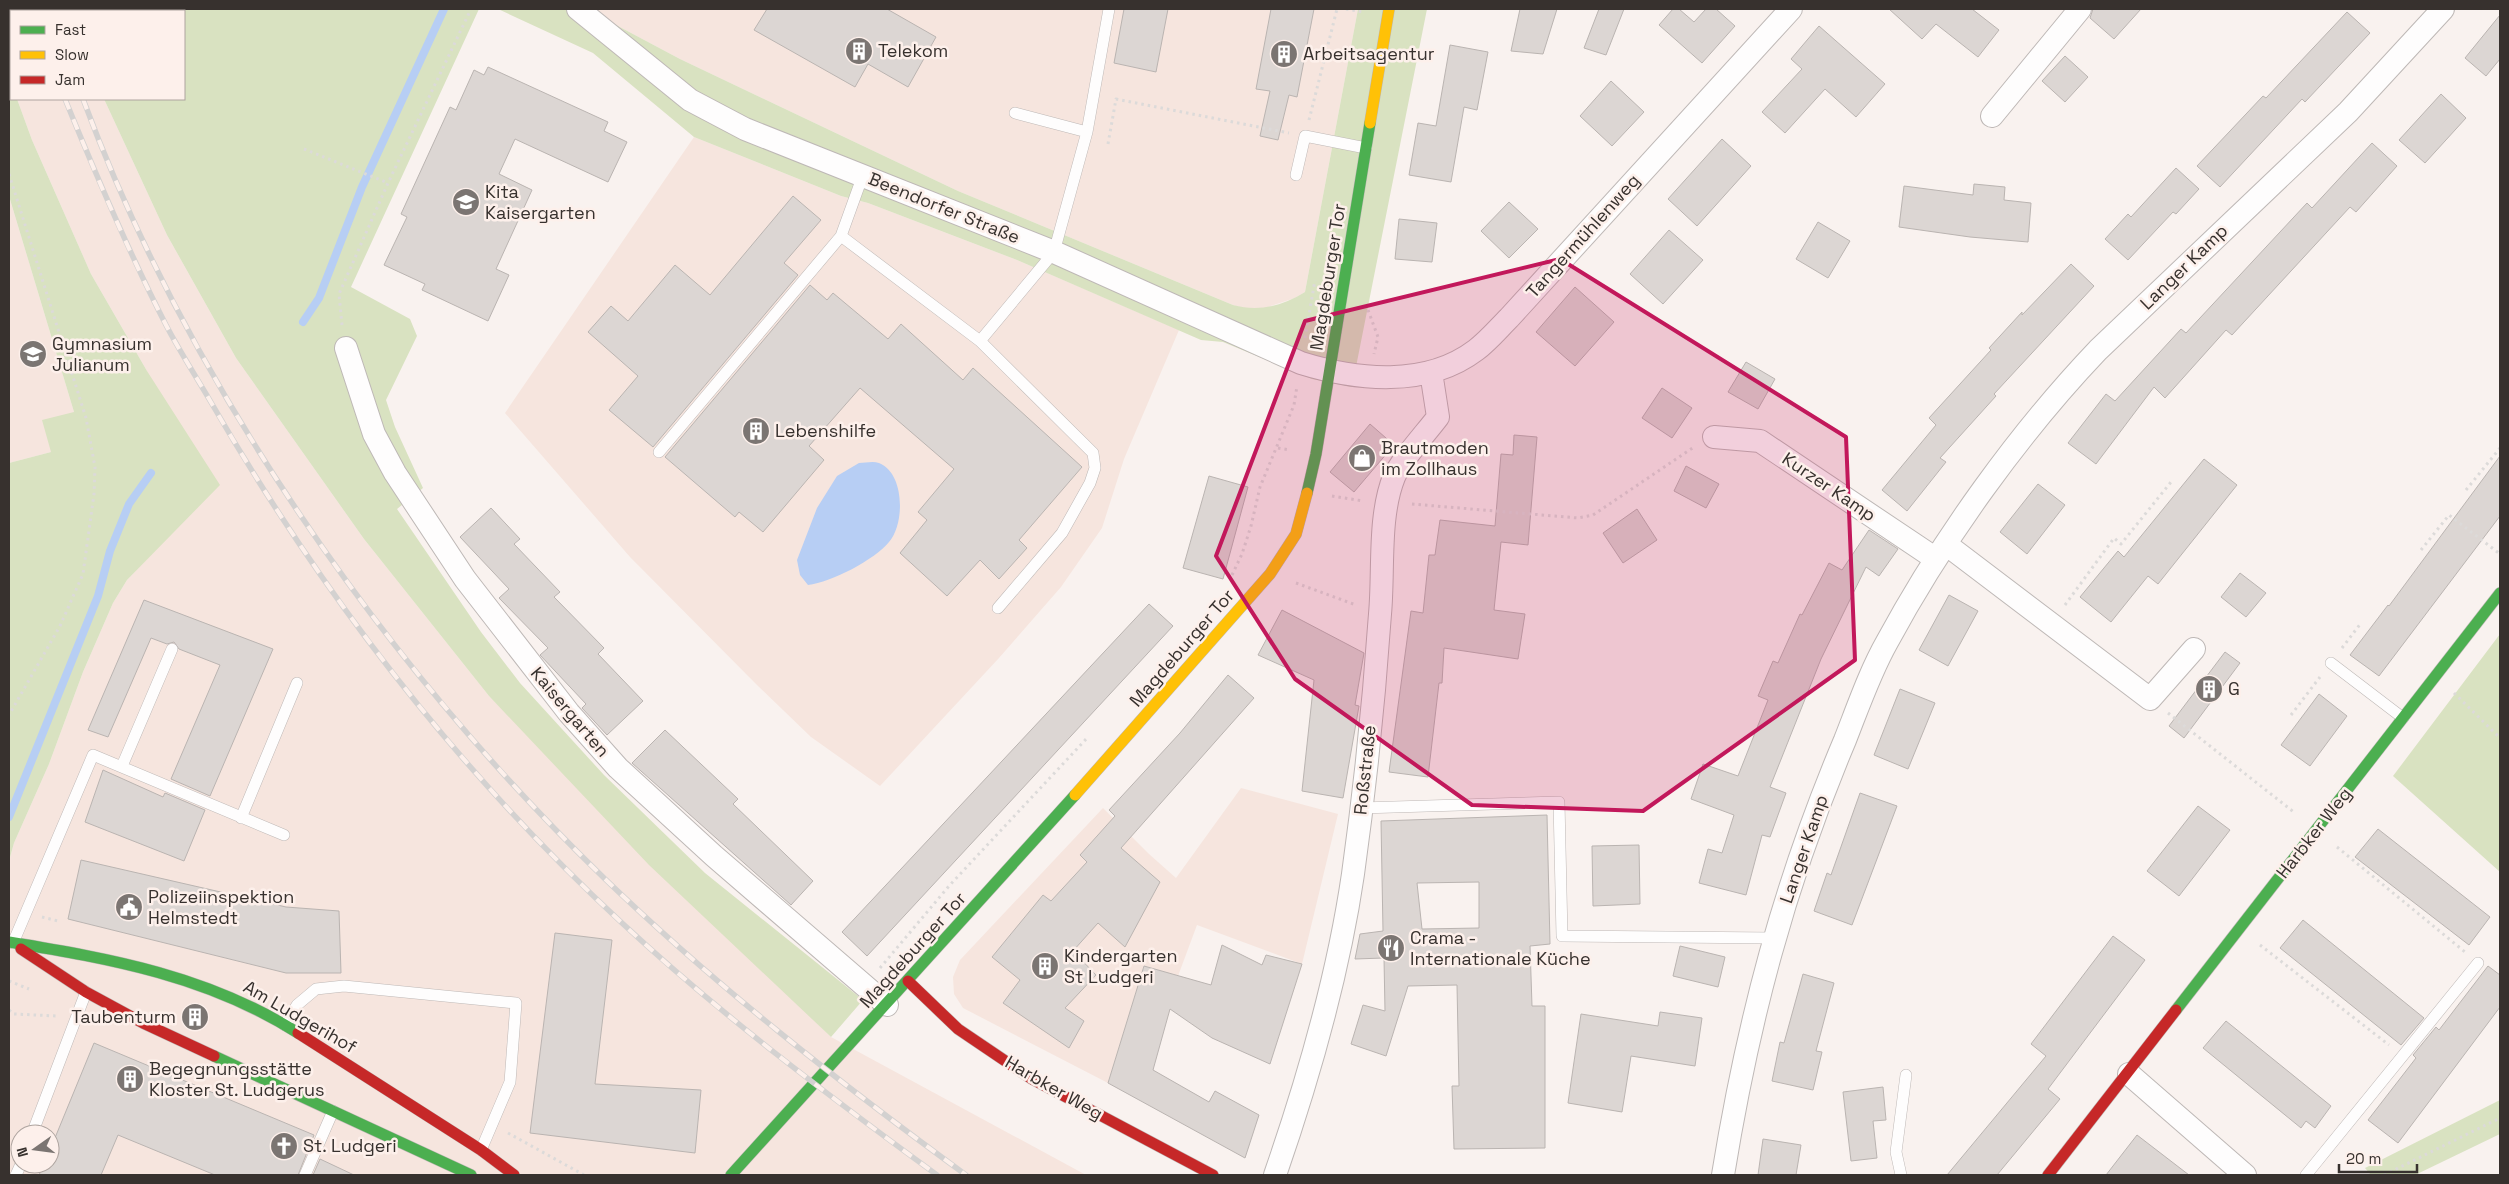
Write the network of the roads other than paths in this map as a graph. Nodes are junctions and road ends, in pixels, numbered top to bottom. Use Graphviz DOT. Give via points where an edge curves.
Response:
graph roads {
  1 [pos="578,9"];
  2 [pos="1109,9"];
  3 [pos="1389,9"];
  4 [pos="1791,9"];
  5 [pos="2080,9"];
  6 [pos="2443,9"];
  7 [pos="1015,114"];
  8 [pos="1992,116"];
  9 [pos="1087,132"];
  10 [pos="1366,148"];
  11 [pos="863,175"];
  12 [pos="1296,175"];
  13 [pos="841,236"];
  14 [pos="1054,252"];
  15 [pos="980,341"];
  16 [pos="346,348"];
  17 [pos="1330,372"];
  18 [pos="1431,372"];
  19 [pos="1714,437"];
  20 [pos="659,452"];
  21 [pos="1942,552"];
  22 [pos="2500,593"];
  23 [pos="998,608"];
  24 [pos="2194,649"];
  25 [pos="172,650"];
  26 [pos="2331,663"];
  27 [pos="297,683"];
  28 [pos="2403,718"];
  29 [pos="122,766"];
  30 [pos="1361,808"];
  31 [pos="241,818"];
  32 [pos="284,835"];
  33 [pos="1773,938"];
  34 [pos="11,943"];
  35 [pos="2478,963"];
  36 [pos="908,982"];
  37 [pos="86,992"];
  38 [pos="887,1005"];
  39 [pos="286,1025"];
  40 [pos="2129,1074"];
  41 [pos="1906,1076"];
  42 [pos="333,1111"];
  43 [pos="36,1124"];
  44 [pos="481,1150"];
  45 [pos="743,1163"];
  46 [pos="305,1175"];
  47 [pos="471,1175"];
  48 [pos="514,1175"];
  49 [pos="731,1175"];
  50 [pos="741,1175"];
  51 [pos="1213,1175"];
  52 [pos="1275,1175"];
  53 [pos="1723,1175"];
  54 [pos="1901,1175"];
  55 [pos="2048,1175"];
  56 [pos="2246,1175"];
  57 [pos="2306,1175"];
  1 -- 11 [label="street, Beendorfer Straße" via="690,100 745,129"];
  2 -- 9 [label="lane"];
  3 -- 10 [label="main road, Magdeburger Tor"];
  4 -- 18 [label="street, Tangermühlenweg" via="1509,318 1475,351"];
  5 -- 8 [label="street"];
  6 -- 21 [label="street, Langer Kamp" via="2348,112 2069,380 2019,443"];
  7 -- 9 [label="lane"];
  9 -- 14 [label="lane"];
  10 -- 12 [label="lane" via="1305,136"];
  10 -- 17 [label="main road, Magdeburger Tor"];
  11 -- 13 [label="lane"];
  11 -- 14 [label="street, Beendorfer Straße"];
  13 -- 15 [label="lane"];
  13 -- 20 [label="lane"];
  14 -- 15 [label="lane"];
  14 -- 17 [label="street, Beendorfer Straße" via="1301,363"];
  15 -- 23 [label="lane" via="1093,453 1095,468 1062,533"];
  16 -- 38 [label="street, Kaisergarten" via="374,434 395,473 465,579 569,713 625,774 714,856"];
  17 -- 18 [label="street, Tangermühlenweg" via="1401,377"];
  17 -- 36 [label="main road, Magdeburger Tor" via="1308,490 1296,534 1270,574"];
  18 -- 30 [label="street, Roßstraße" via="1438,417 1394,475 1386,502 1380,614"];
  19 -- 21 [label="street, Kurzer Kamp" via="1760,441"];
  21 -- 24 [label="street" via="2051,625 2150,699"];
  21 -- 33 [label="street, Langer Kamp" via="1886,643 1802,846"];
  22 -- 28 [label="main road, Harbker Weg"];
  25 -- 29 [label="lane"];
  26 -- 28 [label="lane"];
  27 -- 31 [label="lane"];
  28 -- 40 [label="main road, Harbker Weg"];
  29 -- 31 [label="lane"];
  29 -- 34 [label="lane" via="93,755"];
  30 -- 33 [label="lane" via="1559,802 1562,936"];
  30 -- 52 [label="street, Roßstraße" via="1332,984 1302,1097"];
  31 -- 32 [label="lane"];
  33 -- 53 [label="street, Langer Kamp" via="1736,1096"];
  34 -- 37 [label="main road"];
  34 -- 39 [label="main road, Am Ludgerihof" via="87,955 166,973 222,993"];
  35 -- 57 [label="lane"];
  36 -- 38 [label="main road, Magdeburger Tor"];
  36 -- 51 [label="main road, Harbker Weg" via="958,1029 1032,1079"];
  37 -- 42 [label="main road" via="210,1055"];
  37 -- 43 [label="lane"];
  38 -- 45 [label="main road, Magdeburger Tor"];
  39 -- 44 [label="main road, Am Ludgerihof"];
  39 -- 44 [label="lane" via="297,1005 316,989 344,986 516,1003 510,1082"];
  40 -- 55 [label="main road, Harbker Weg"];
  40 -- 56 [label="street"];
  41 -- 54 [label="lane" via="1896,1152"];
  42 -- 46 [label="lane"];
  42 -- 47 [label="main road"];
  44 -- 48 [label="main road, Am Ludgerihof"];
  45 -- 49 [label="main road, Magdeburger Tor"];
  45 -- 50 [label="main road"];
}
